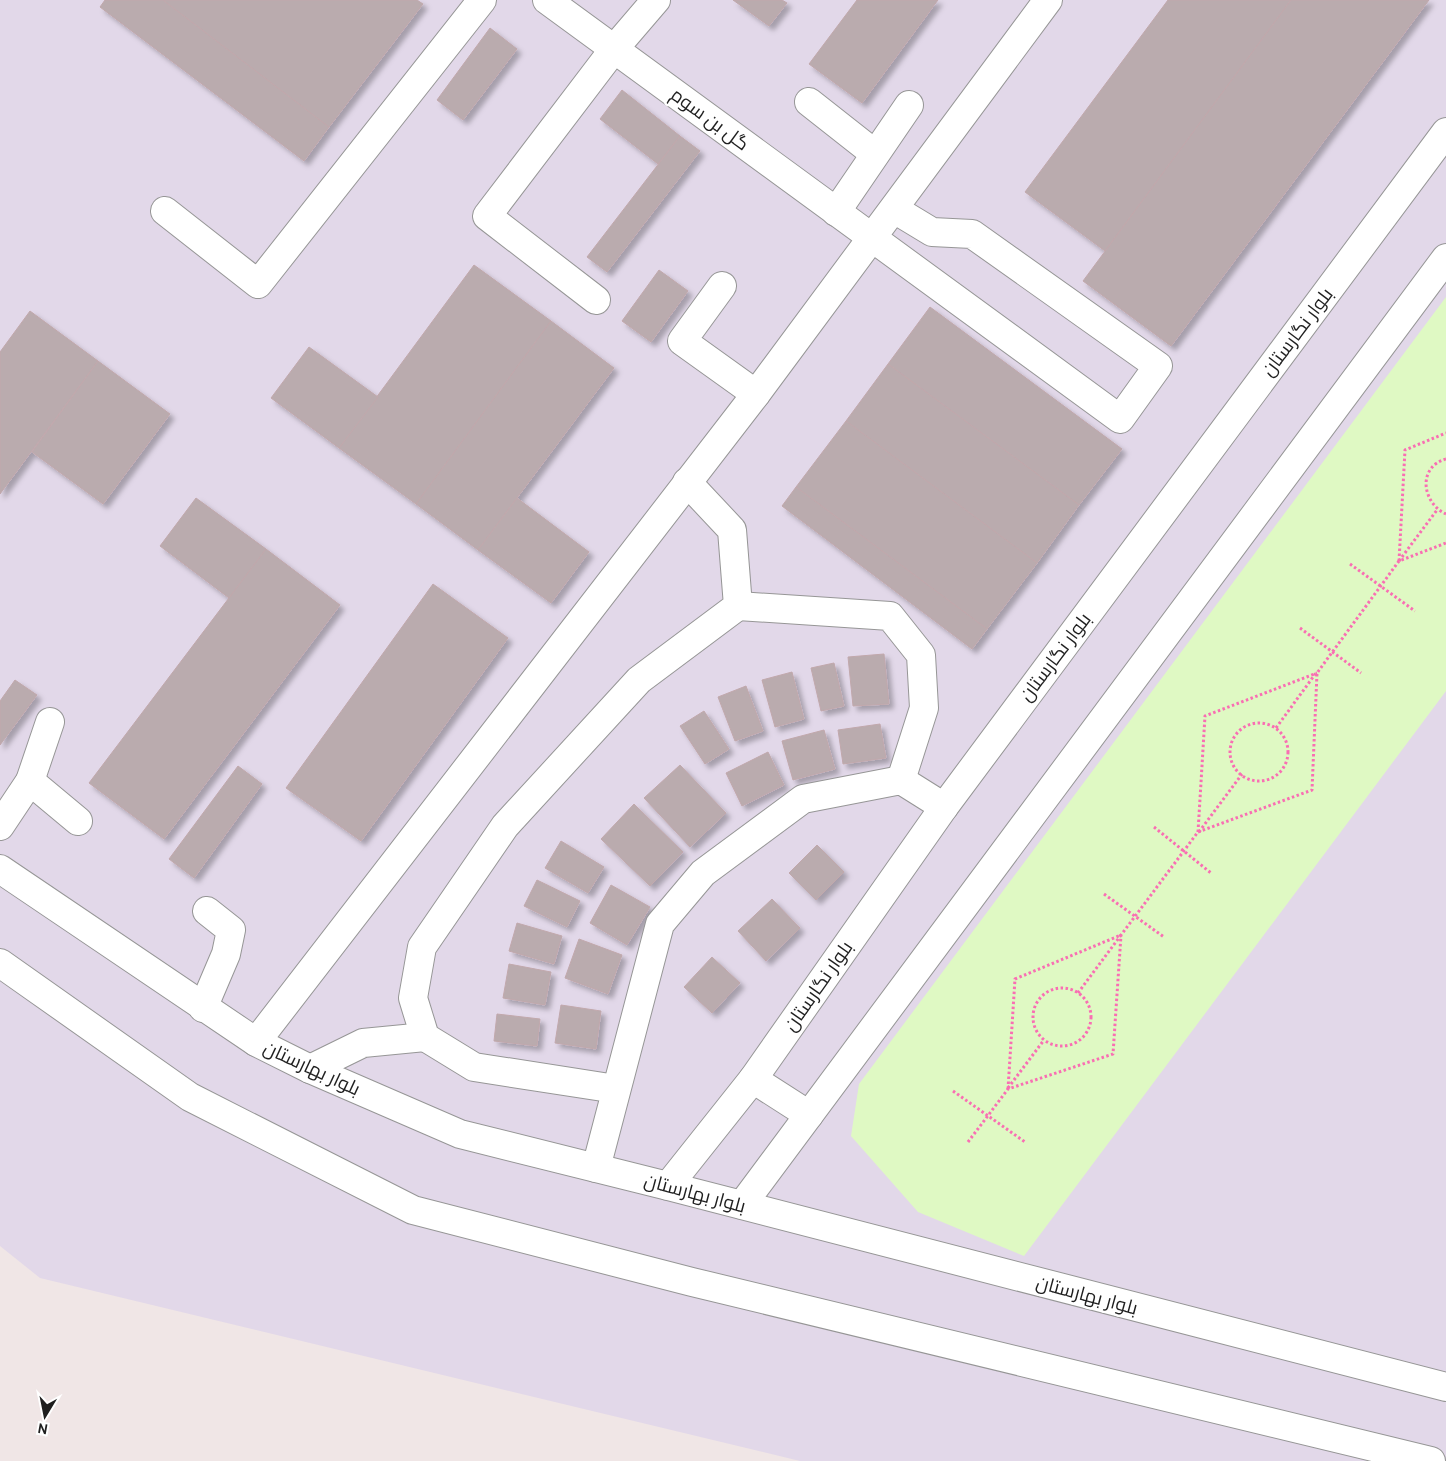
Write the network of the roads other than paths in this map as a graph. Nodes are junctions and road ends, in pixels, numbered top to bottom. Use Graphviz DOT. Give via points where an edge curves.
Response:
graph roads {
  1 [pos="482,0"];
  2 [pos="547,0"];
  3 [pos="656,0"];
  4 [pos="1048,0"];
  5 [pos="614,49"];
  6 [pos="809,102"];
  7 [pos="909,105"];
  8 [pos="1446,132"];
  9 [pos="875,154"];
  10 [pos="894,209"];
  11 [pos="165,212"];
  12 [pos="836,212"];
  13 [pos="872,239"];
  14 [pos="1446,258"];
  15 [pos="722,286"];
  16 [pos="596,300"];
  17 [pos="756,394"];
  18 [pos="687,482"];
  19 [pos="738,606"];
  20 [pos="50,722"];
  21 [pos="901,780"];
  22 [pos="30,781"];
  23 [pos="944,807"];
  24 [pos="78,821"];
  25 [pos="0,826"];
  26 [pos="0,869"];
  27 [pos="207,911"];
  28 [pos="0,963"];
  29 [pos="203,1008"];
  30 [pos="425,1037"];
  31 [pos="256,1042"];
  32 [pos="310,1069"];
  33 [pos="752,1079"];
  34 [pos="616,1089"];
  35 [pos="809,1115"];
  36 [pos="596,1168"];
  37 [pos="668,1186"];
  38 [pos="742,1206"];
  39 [pos="1446,1387"];
  40 [pos="1431,1461"];
  1 -- 11 [label="street" via="258,284"];
  2 -- 5 [label="street, گل بن سوم"];
  3 -- 5 [label="street"];
  4 -- 10 [label="street"];
  5 -- 12 [label="street, گل بن سوم"];
  5 -- 16 [label="street" via="487,216"];
  6 -- 9 [label="street"];
  7 -- 9 [label="street"];
  8 -- 23 [label="street, بلوار نگارستان"];
  9 -- 12 [label="street"];
  10 -- 13 [label="street"];
  10 -- 13 [label="street, گل بن سوم" via="932,232 972,234 1158,366 1120,419"];
  12 -- 13 [label="street, گل بن سوم"];
  13 -- 17 [label="street"];
  14 -- 35 [label="street"];
  15 -- 17 [label="street" via="682,341"];
  17 -- 18 [label="street"];
  18 -- 19 [label="street" via="732,530"];
  18 -- 31 [label="street"];
  19 -- 21 [label="street" via="890,616 921,655 924,708"];
  19 -- 30 [label="street" via="639,680 505,826 422,947 413,998"];
  20 -- 22 [label="street"];
  21 -- 23 [label="street"];
  21 -- 34 [label="street" via="803,798 703,873 660,924"];
  22 -- 24 [label="street"];
  22 -- 25 [label="street"];
  23 -- 33 [label="street, بلوار نگارستان"];
  26 -- 29 [label="street, بلوار بهارستان"];
  27 -- 29 [label="street" via="230,930 226,954"];
  28 -- 40 [label="street" via="190,1096 413,1210 692,1282"];
  29 -- 31 [label="street, بلوار بهارستان"];
  30 -- 32 [label="street" via="363,1043"];
  30 -- 34 [label="street" via="474,1067"];
  31 -- 32 [label="street, بلوار بهارستان"];
  32 -- 36 [label="street, بلوار بهارستان" via="460,1134"];
  33 -- 35 [label="street"];
  33 -- 37 [label="street, بلوار نگارستان"];
  34 -- 36 [label="street"];
  35 -- 38 [label="street"];
  36 -- 37 [label="street, بلوار بهارستان"];
  37 -- 38 [label="street, بلوار بهارستان"];
  38 -- 39 [label="street, بلوار بهارستان"];
}
